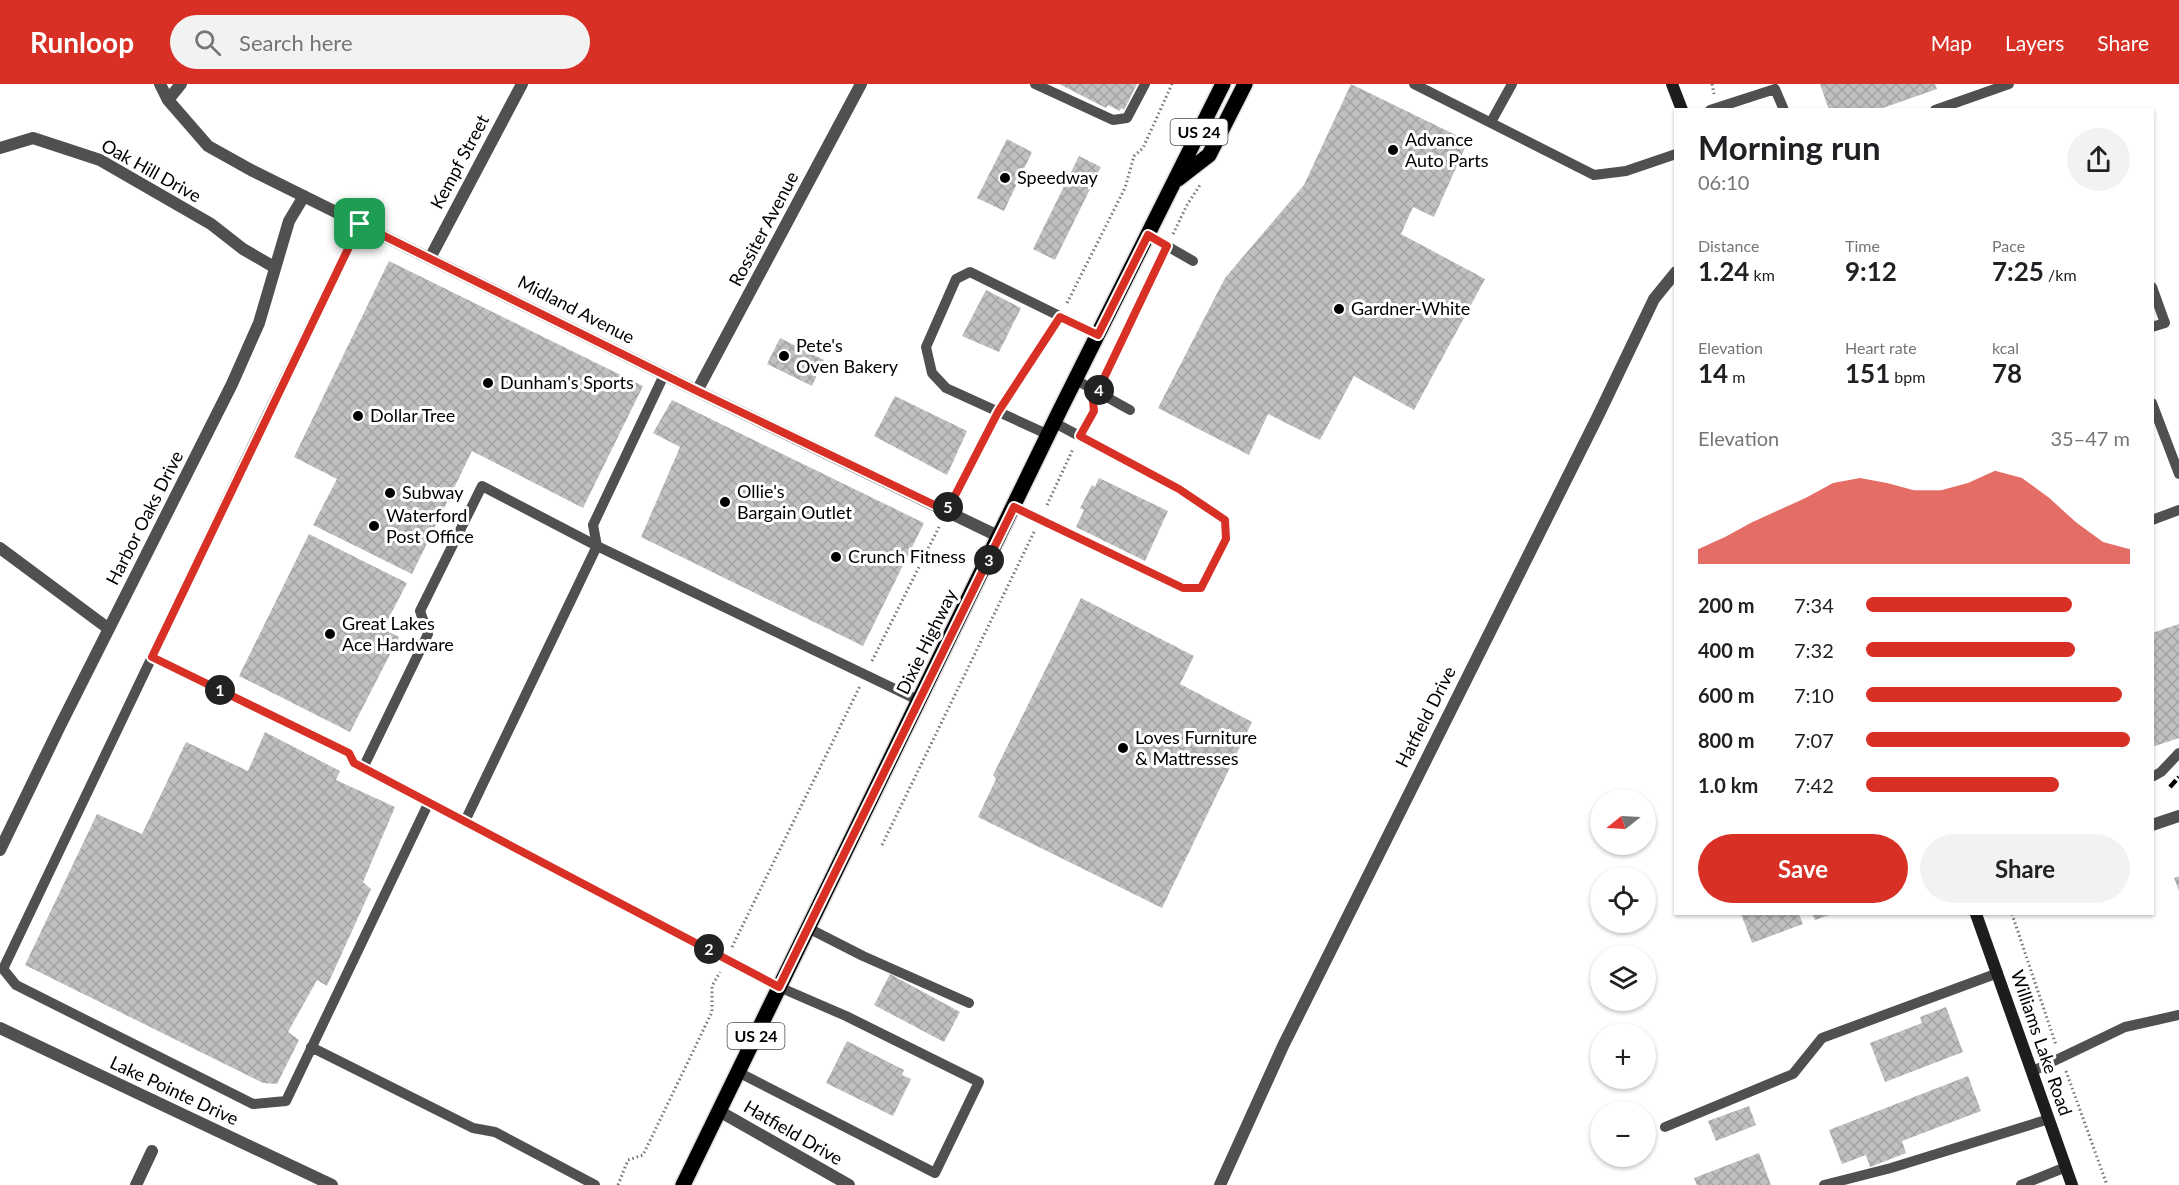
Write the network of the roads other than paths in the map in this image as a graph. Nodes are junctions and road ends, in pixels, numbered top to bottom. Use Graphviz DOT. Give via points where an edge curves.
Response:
graph roads {
  1 [pos="160,84"];
  2 [pos="181,84"];
  3 [pos="522,84"];
  4 [pos="861,84"];
  5 [pos="1035,84"];
  6 [pos="1145,84"];
  7 [pos="1223,84"];
  8 [pos="1245,84"];
  9 [pos="1414,84"];
  10 [pos="1512,84"];
  11 [pos="1672,84"];
  12 [pos="2009,84"];
  13 [pos="168,100"];
  14 [pos="1681,108"];
  15 [pos="1716,108"];
  16 [pos="1783,108"];
  17 [pos="1941,108"];
  18 [pos="1491,122"];
  19 [pos="0,148"];
  20 [pos="1674,155"];
  21 [pos="1175,181"];
  22 [pos="304,196"];
  23 [pos="360,224"];
  24 [pos="1148,235"];
  25 [pos="430,258"];
  26 [pos="1193,261"];
  27 [pos="274,267"];
  28 [pos="1674,274"];
  29 [pos="2154,293"];
  30 [pos="2154,326"];
  31 [pos="1098,335"];
  32 [pos="664,375"];
  33 [pos="1076,380"];
  34 [pos="697,391"];
  35 [pos="2154,408"];
  36 [pos="1130,410"];
  37 [pos="1052,429"];
  38 [pos="2179,474"];
  39 [pos="1014,507"];
  40 [pos="2179,510"];
  41 [pos="2154,519"];
  42 [pos="1000,537"];
  43 [pos="597,546"];
  44 [pos="0,548"];
  45 [pos="109,629"];
  46 [pos="152,657"];
  47 [pos="920,700"];
  48 [pos="2179,753"];
  49 [pos="363,768"];
  50 [pos="2154,776"];
  51 [pos="429,802"];
  52 [pos="2179,816"];
  53 [pos="465,821"];
  54 [pos="2154,824"];
  55 [pos="0,850"];
  56 [pos="1976,915"];
  57 [pos="808,928"];
  58 [pos="1998,973"];
  59 [pos="779,987"];
  60 [pos="969,1003"];
  61 [pos="2179,1015"];
  62 [pos="0,1028"];
  63 [pos="311,1047"];
  64 [pos="2033,1071"];
  65 [pos="738,1072"];
  66 [pos="719,1112"];
  67 [pos="2049,1119"];
  68 [pos="1665,1127"];
  69 [pos="152,1151"];
  70 [pos="2066,1167"];
  71 [pos="136,1185"];
  72 [pos="332,1185"];
  73 [pos="595,1185"];
  74 [pos="683,1185"];
  75 [pos="849,1185"];
  76 [pos="1220,1185"];
  77 [pos="1824,1185"];
  78 [pos="2021,1185"];
  79 [pos="2073,1185"];
  1 -- 13 [label="street, Midland Avenue"];
  2 -- 13 [label="street"];
  3 -- 25 [label="street, Kempf Street"];
  4 -- 34 [label="street, Rossiter Avenue"];
  5 -- 6 [label="lane" via="1113,120 1127,118"];
  7 -- 21 [label="main road, Dixie Highway / US 24"];
  8 -- 21 [label="main road" via="1209,155"];
  9 -- 18 [label="lane"];
  10 -- 18 [label="lane"];
  11 -- 14 [label="main road"];
  12 -- 17 [label="lane"];
  13 -- 22 [label="street, Midland Avenue" via="208,146"];
  15 -- 16 [label="lane" via="1775,88"];
  18 -- 20 [label="lane" via="1594,175 1626,171"];
  19 -- 27 [label="street, Oak Hill Drive" via="33,138 100,160 211,224"];
  21 -- 24 [label="main road, Dixie Highway / US 24"];
  22 -- 23 [label="street, Midland Avenue"];
  22 -- 27 [label="street, Harbor Oaks Drive" via="289,221"];
  23 -- 25 [label="street, Midland Avenue"];
  23 -- 46 [label="lane"];
  24 -- 26 [label="lane"];
  24 -- 31 [label="main road, Dixie Highway / US 24"];
  25 -- 32 [label="street, Midland Avenue"];
  27 -- 45 [label="street, Harbor Oaks Drive" via="259,323 232,384"];
  28 -- 76 [label="street, Hatfield Drive" via="1654,299 1294,1024"];
  29 -- 30 [label="lane" via="2165,323"];
  31 -- 33 [label="main road, Dixie Highway / US 24"];
  31 -- 37 [label="lane" via="970,272 956,279 926,347 932,373 946,388 1010,417"];
  32 -- 34 [label="street, Midland Avenue"];
  32 -- 43 [label="lane" via="593,525"];
  33 -- 36 [label="lane"];
  33 -- 37 [label="main road, Dixie Highway / US 24"];
  34 -- 42 [label="street, Midland Avenue"];
  35 -- 38 [label="lane"];
  37 -- 39 [label="main road, Dixie Highway / US 24"];
  37 -- 39 [label="lane" via="1080,436 1179,489 1225,520 1226,539 1201,588 1183,588"];
  39 -- 42 [label="main road, Dixie Highway / US 24"];
  40 -- 41 [label="lane"];
  42 -- 47 [label="main road, Dixie Highway / US 24"];
  43 -- 47 [label="lane"];
  43 -- 49 [label="lane" via="482,486 420,611 428,634"];
  43 -- 53 [label="lane"];
  44 -- 45 [label="street"];
  45 -- 55 [label="street, Harbor Oaks Drive"];
  46 -- 49 [label="lane" via="349,753 354,763"];
  46 -- 63 [label="lane" via="3,969 16,985 253,1104 286,1101"];
  47 -- 57 [label="main road, Dixie Highway / US 24"];
  48 -- 50 [label="lane"];
  49 -- 51 [label="lane"];
  51 -- 53 [label="lane"];
  51 -- 63 [label="lane"];
  52 -- 54 [label="street"];
  53 -- 59 [label="lane"];
  56 -- 58 [label="main road, Williams Lake Road"];
  57 -- 59 [label="main road, Dixie Highway / US 24"];
  57 -- 60 [label="lane"];
  58 -- 64 [label="main road, Williams Lake Road"];
  58 -- 68 [label="lane" via="1822,1038 1793,1074"];
  59 -- 65 [label="main road, Dixie Highway / US 24"];
  59 -- 65 [label="lane" via="979,1082 935,1173"];
  61 -- 64 [label="lane" via="2125,1027"];
  62 -- 72 [label="street, Lake Pointe Drive"];
  63 -- 73 [label="lane" via="473,1128 495,1132"];
  64 -- 67 [label="main road, Williams Lake Road"];
  65 -- 66 [label="main road, Dixie Highway / US 24"];
  66 -- 74 [label="main road, Dixie Highway / US 24"];
  66 -- 75 [label="street, Hatfield Drive"];
  67 -- 70 [label="main road, Williams Lake Road"];
  67 -- 77 [label="lane"];
  69 -- 71 [label="street"];
  70 -- 78 [label="lane"];
  70 -- 79 [label="main road, Williams Lake Road"];
}
